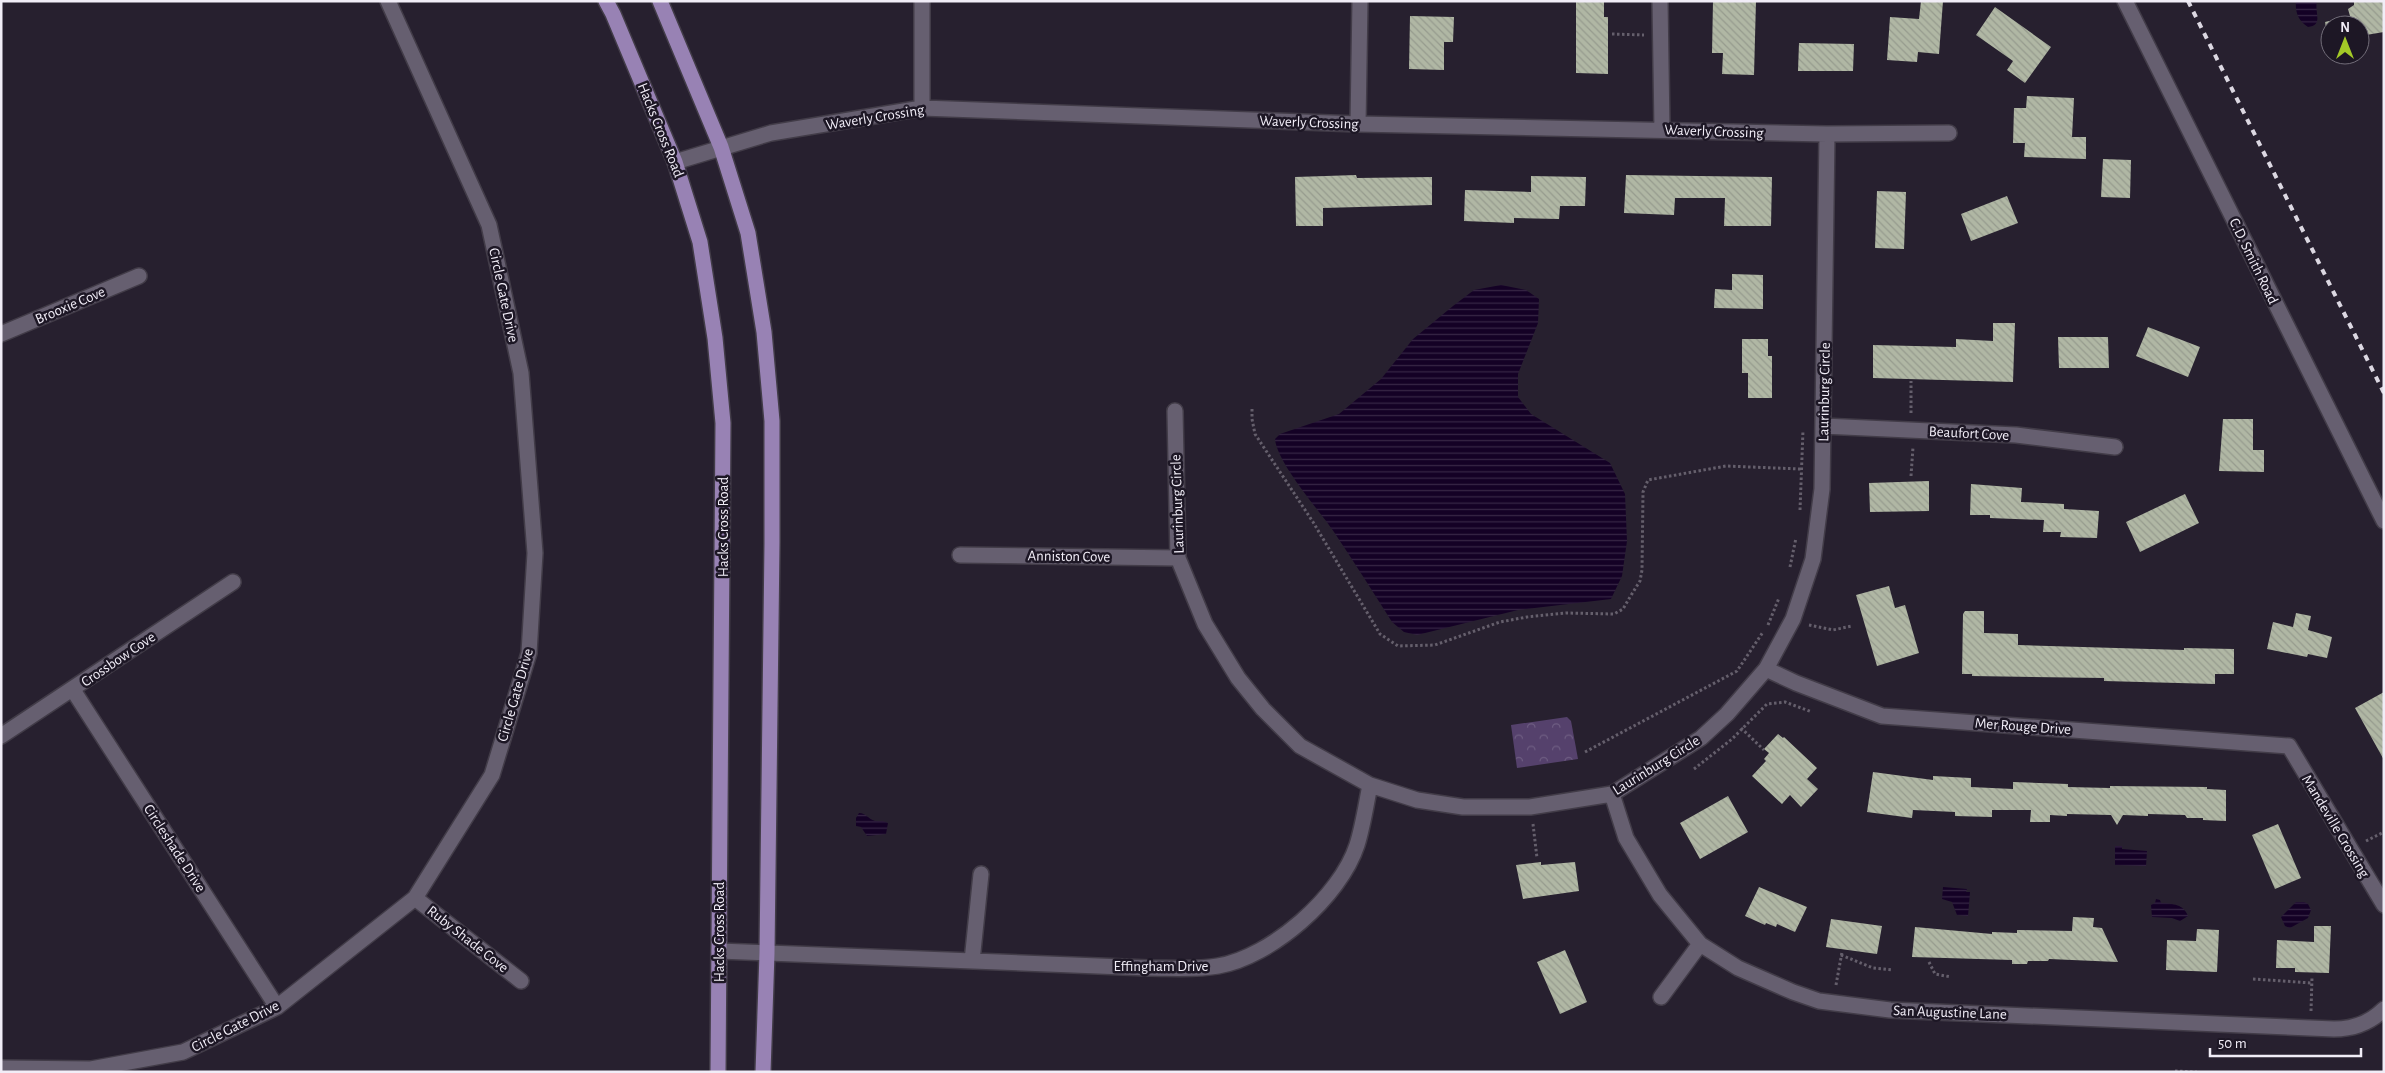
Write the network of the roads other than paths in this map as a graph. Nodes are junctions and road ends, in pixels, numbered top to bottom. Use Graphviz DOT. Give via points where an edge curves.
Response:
graph roads {
  1 [pos="388,1"];
  2 [pos="606,1"];
  3 [pos="660,1"];
  4 [pos="922,1"];
  5 [pos="1360,1"];
  6 [pos="1660,1"];
  7 [pos="2125,1"];
  8 [pos="922,108"];
  9 [pos="1358,124"];
  10 [pos="1662,129"];
  11 [pos="1949,133"];
  12 [pos="1827,134"];
  13 [pos="721,147"];
  14 [pos="675,162"];
  15 [pos="139,276"];
  16 [pos="1,334"];
  17 [pos="1175,411"];
  18 [pos="1823,426"];
  19 [pos="2115,447"];
  20 [pos="2384,521"];
  21 [pos="960,555"];
  22 [pos="1178,558"];
  23 [pos="233,582"];
  24 [pos="1766,668"];
  25 [pos="73,690"];
  26 [pos="1,736"];
  27 [pos="2289,746"];
  28 [pos="1370,785"];
  29 [pos="1612,794"];
  30 [pos="981,874"];
  31 [pos="415,898"];
  32 [pos="2384,905"];
  33 [pos="1700,944"];
  34 [pos="719,951"];
  35 [pos="768,953"];
  36 [pos="972,961"];
  37 [pos="521,981"];
  38 [pos="1661,997"];
  39 [pos="277,1006"];
  40 [pos="2384,1009"];
  41 [pos="1,1068"];
  42 [pos="718,1072"];
  43 [pos="762,1072"];
  1 -- 31 [label="street, Circle Gate Drive" via="489,224 521,373 535,553 529,653 492,775"];
  2 -- 14 [label="main road, Hacks Cross Road"];
  3 -- 13 [label="main road"];
  4 -- 8 [label="street"];
  5 -- 9 [label="street"];
  6 -- 10 [label="street"];
  7 -- 20 [label="street, C.D. Smith Road"];
  8 -- 9 [label="street, Waverly Crossing"];
  8 -- 13 [label="street, Waverly Crossing" via="770,133"];
  9 -- 10 [label="street, Waverly Crossing"];
  10 -- 12 [label="street, Waverly Crossing"];
  11 -- 12 [label="street, Waverly Crossing"];
  12 -- 18 [label="street, Laurinburg Circle"];
  13 -- 14 [label="street, Waverly Crossing"];
  13 -- 35 [label="main road" via="748,233 764,332 772,421"];
  14 -- 34 [label="main road, Hacks Cross Road" via="700,242 715,338 723,424"];
  15 -- 16 [label="street, Brooxie Cove"];
  17 -- 22 [label="street, Laurinburg Circle"];
  18 -- 19 [label="street, Beaufort Cove" via="2016,435"];
  18 -- 24 [label="street, Laurinburg Circle" via="1822,490 1817,539 1808,580 1793,619"];
  21 -- 22 [label="street, Anniston Cove"];
  22 -- 28 [label="street, Laurinburg Circle" via="1219,649 1263,709 1300,746"];
  23 -- 25 [label="street, Crossbow Cove"];
  24 -- 27 [label="street, Mer Rouge Drive" via="1882,716"];
  24 -- 29 [label="street, Laurinburg Circle" via="1727,714 1701,738"];
  25 -- 26 [label="street, Crossbow Cove"];
  25 -- 39 [label="street, Circleshade Drive"];
  27 -- 32 [label="street, Mandeville Crossing"];
  28 -- 29 [label="street, Laurinburg Circle" via="1417,800 1463,807 1530,807"];
  28 -- 36 [label="street, Effingham Drive" via="1357,846 1334,888 1292,929 1260,951 1218,966 1149,968"];
  29 -- 33 [label="street, San Augustine Lane" via="1626,838 1664,901"];
  30 -- 36 [label="street"];
  31 -- 37 [label="street, Ruby Shade Cove"];
  31 -- 39 [label="street, Circle Gate Drive"];
  33 -- 38 [label="street"];
  33 -- 40 [label="street, San Augustine Lane" via="1738,968 1793,992 1819,1001 1855,1007 2334,1029 2356,1027"];
  34 -- 35 [label="street, Effingham Drive"];
  34 -- 42 [label="main road, Hacks Cross Road"];
  35 -- 36 [label="street, Effingham Drive"];
  35 -- 43 [label="main road"];
  39 -- 41 [label="street, Circle Gate Drive" via="183,1052 91,1069"];
}
